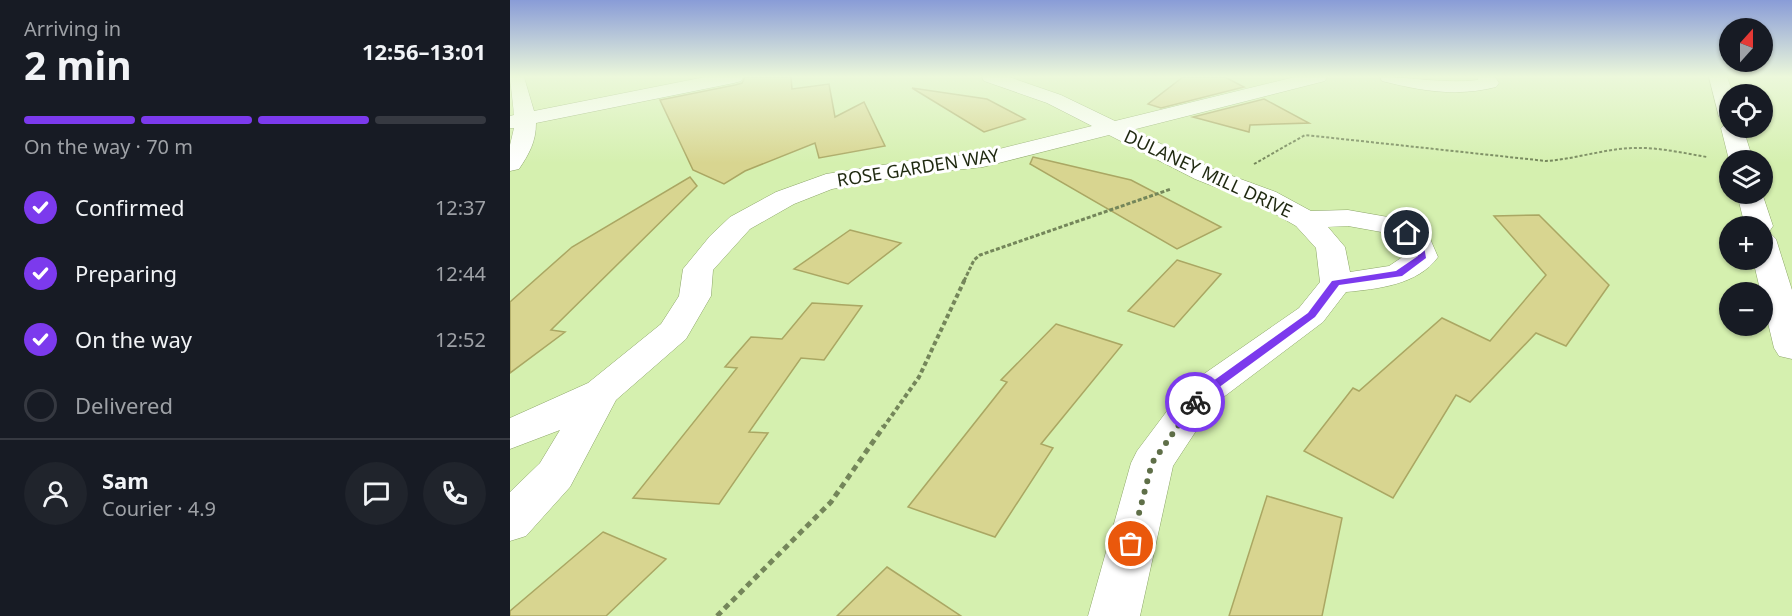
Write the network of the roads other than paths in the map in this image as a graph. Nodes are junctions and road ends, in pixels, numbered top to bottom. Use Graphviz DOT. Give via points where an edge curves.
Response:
graph roads {
  1 [pos="590,106"];
  2 [pos="1067,106"];
  3 [pos="1206,106"];
  4 [pos="518,120"];
  5 [pos="1112,130"];
  6 [pos="510,164"];
  7 [pos="1306,220"];
  8 [pos="1771,270"];
  9 [pos="1336,283"];
  10 [pos="1790,331"];
  11 [pos="601,392"];
  12 [pos="510,434"];
  13 [pos="510,522"];
  14 [pos="1114,616"];
  1 -- 4 [label="street"];
  2 -- 5 [label="street, DULANEY MILL DRIVE"];
  3 -- 5 [label="street, ROSE GARDEN WAY"];
  4 -- 6 [label="street" via="521,152"];
  5 -- 7 [label="street, DULANEY MILL DRIVE" via="1204,174 1267,198"];
  5 -- 11 [label="street, ROSE GARDEN WAY" via="983,160 826,182 785,198 740,223 720,243 698,269 694,296 674,331"];
  7 -- 9 [label="street, DULANEY MILL DRIVE" via="1330,248"];
  7 -- 9 [label="street" via="1348,218 1395,226 1418,240 1423,256 1398,274"];
  8 -- 10 [label="street"];
  9 -- 14 [label="street" via="1311,315 1199,396 1152,463"];
  11 -- 12 [label="street, ROSE GARDEN WAY"];
  11 -- 13 [label="street, ROSE GARDEN WAY" via="555,475"];
}
